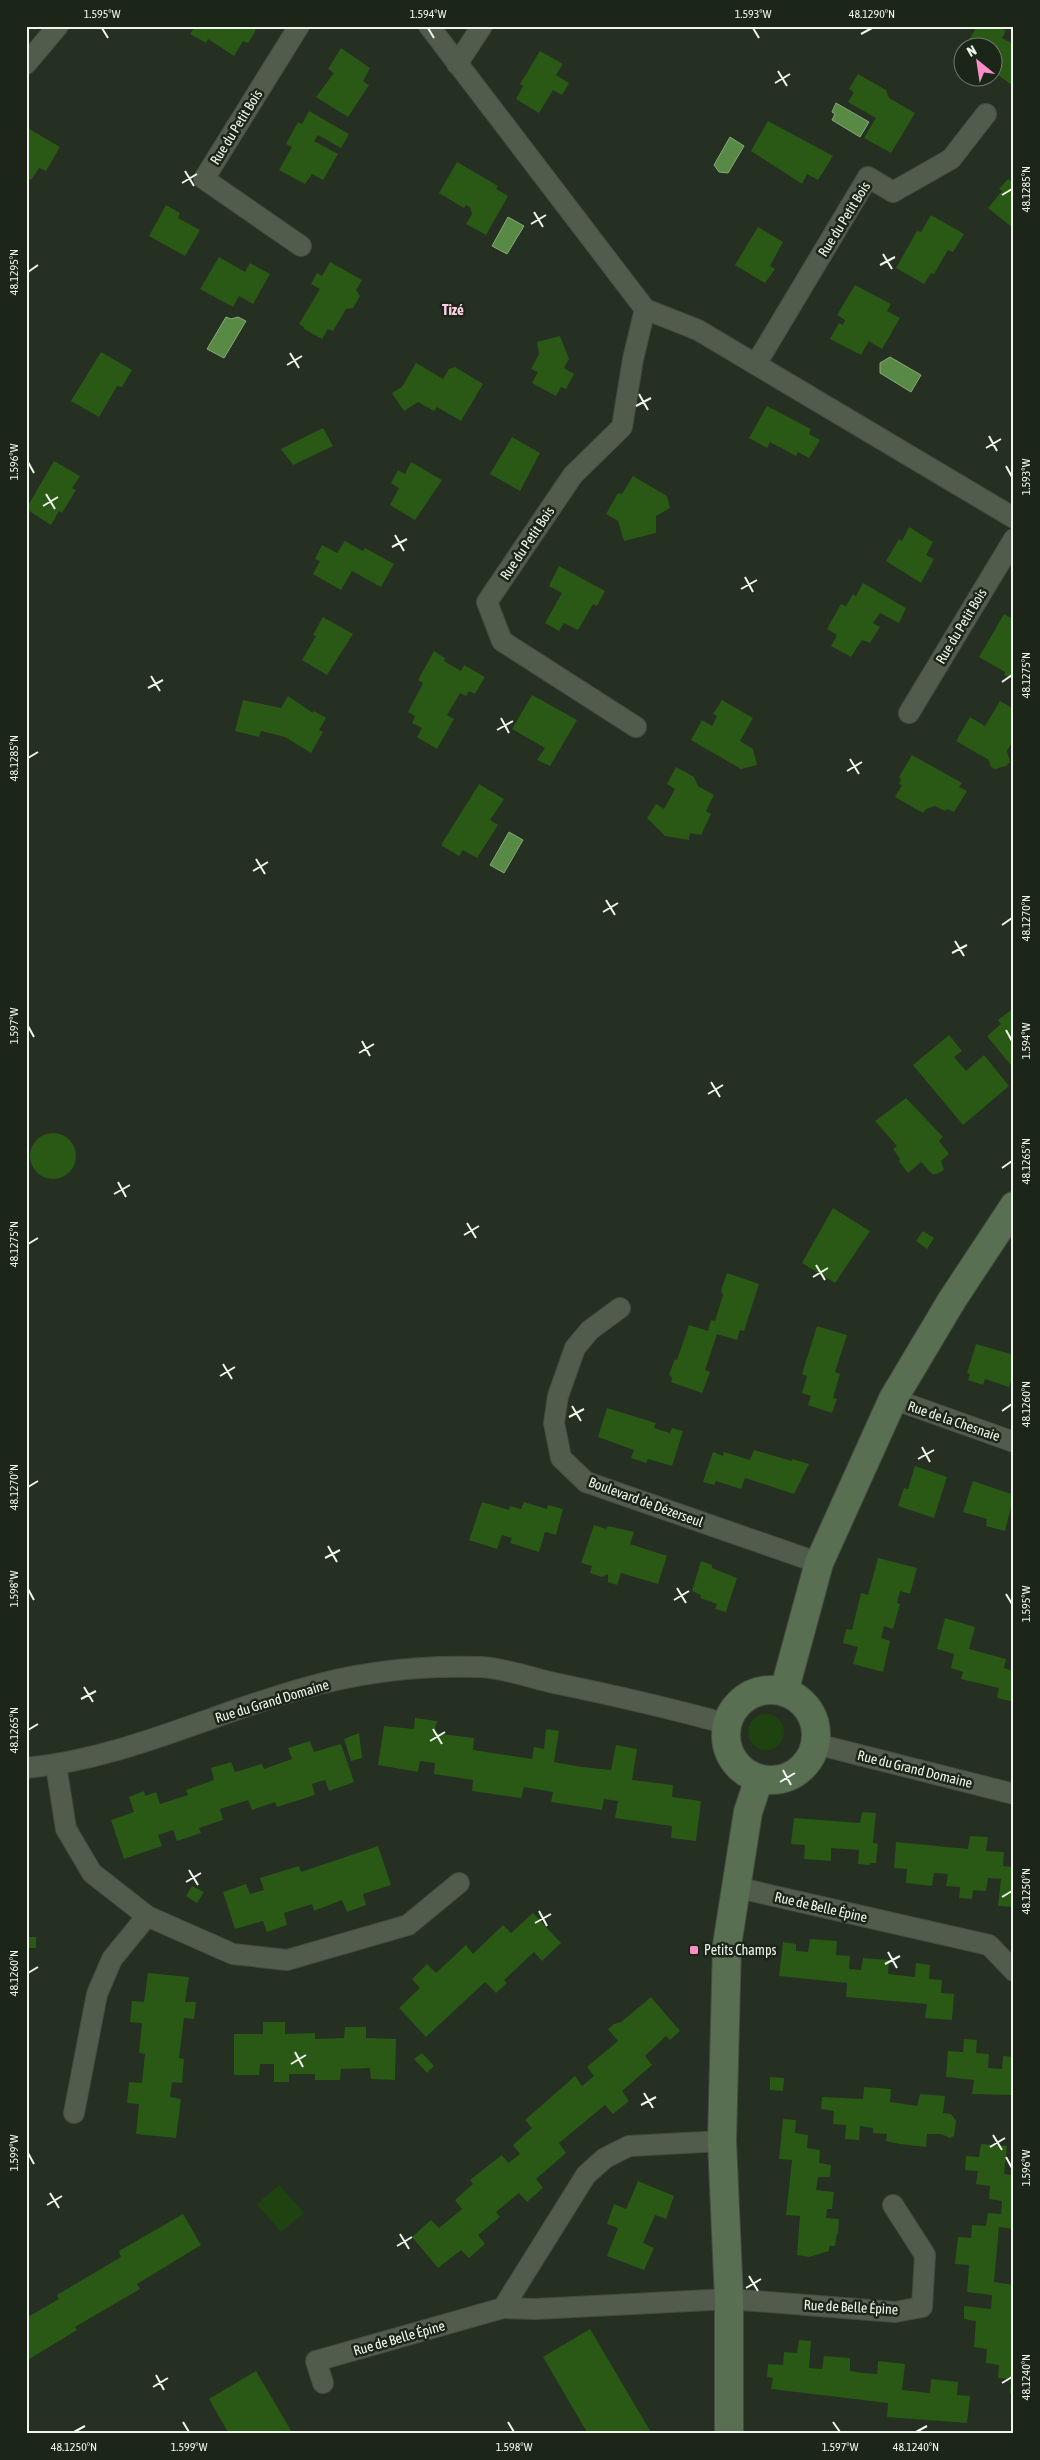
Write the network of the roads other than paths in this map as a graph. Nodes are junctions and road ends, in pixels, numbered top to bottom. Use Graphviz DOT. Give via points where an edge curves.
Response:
graph roads {
  1 [pos="58,26"];
  2 [pos="299,26"];
  3 [pos="429,26"];
  4 [pos="482,26"];
  5 [pos="26,64"];
  6 [pos="457,64"];
  7 [pos="986,114"];
  8 [pos="301,246"];
  9 [pos="646,309"];
  10 [pos="756,364"];
  11 [pos="1014,518"];
  12 [pos="1014,540"];
  13 [pos="909,713"];
  14 [pos="636,727"];
  15 [pos="1014,1206"];
  16 [pos="620,1308"];
  17 [pos="894,1399"];
  18 [pos="1014,1442"];
  19 [pos="819,1563"];
  20 [pos="784,1692"];
  21 [pos="727,1724"];
  22 [pos="816,1744"];
  23 [pos="56,1765"];
  24 [pos="26,1768"];
  25 [pos="759,1779"];
  26 [pos="1014,1794"];
  27 [pos="460,1883"];
  28 [pos="735,1887"];
  29 [pos="148,1916"];
  30 [pos="1014,1971"];
  31 [pos="74,2113"];
  32 [pos="722,2141"];
  33 [pos="893,2205"];
  34 [pos="730,2299"];
  35 [pos="503,2308"];
  36 [pos="323,2383"];
  37 [pos="729,2434"];
  1 -- 5 [label="street"];
  2 -- 8 [label="street, Rue du Petit Bois" via="204,179"];
  3 -- 6 [label="street"];
  4 -- 6 [label="street"];
  6 -- 9 [label="street"];
  7 -- 10 [label="street, Rue du Petit Bois" via="950,159 893,192 868,177"];
  9 -- 10 [label="street" via="698,330"];
  9 -- 14 [label="street, Rue du Petit Bois" via="622,427 572,475 487,602 502,641"];
  10 -- 11 [label="street"];
  12 -- 13 [label="street, Rue du Petit Bois"];
  15 -- 17 [label="street" via="952,1300"];
  16 -- 19 [label="street, Boulevard de Dézerseul" via="590,1330 575,1348 558,1396 554,1423 561,1458 586,1482"];
  17 -- 18 [label="street, Rue de la Chesnaie"];
  17 -- 19 [label="street"];
  19 -- 20 [label="street"];
  20 -- 21 [label="street" via="770,1690 743,1700"];
  20 -- 22 [label="street" via="808,1708 814,1721"];
  21 -- 23 [label="street, Rue du Grand Domaine" via="657,1705 482,1667 420,1669 360,1676 302,1688 120,1750"];
  21 -- 25 [label="street" via="729,1752 736,1764"];
  22 -- 25 [label="street" via="808,1762 798,1772 773,1781"];
  22 -- 26 [label="street, Rue du Grand Domaine"];
  23 -- 24 [label="street, Rue du Grand Domaine"];
  23 -- 29 [label="street" via="66,1829 92,1873"];
  25 -- 28 [label="street" via="748,1812"];
  27 -- 29 [label="street" via="408,1925 287,1960 233,1954"];
  28 -- 30 [label="street, Rue de Belle Épine" via="989,1945"];
  28 -- 32 [label="street" via="727,1945"];
  29 -- 31 [label="street" via="112,1959 97,1994"];
  32 -- 34 [label="street"];
  32 -- 35 [label="street" via="629,2146 605,2158 586,2175"];
  33 -- 34 [label="street, Rue de Belle Épine" via="925,2255 922,2307 895,2312"];
  34 -- 35 [label="street, Rue de Belle Épine"];
  34 -- 37 [label="street"];
  35 -- 36 [label="street, Rue de Belle Épine" via="316,2361"];
}
